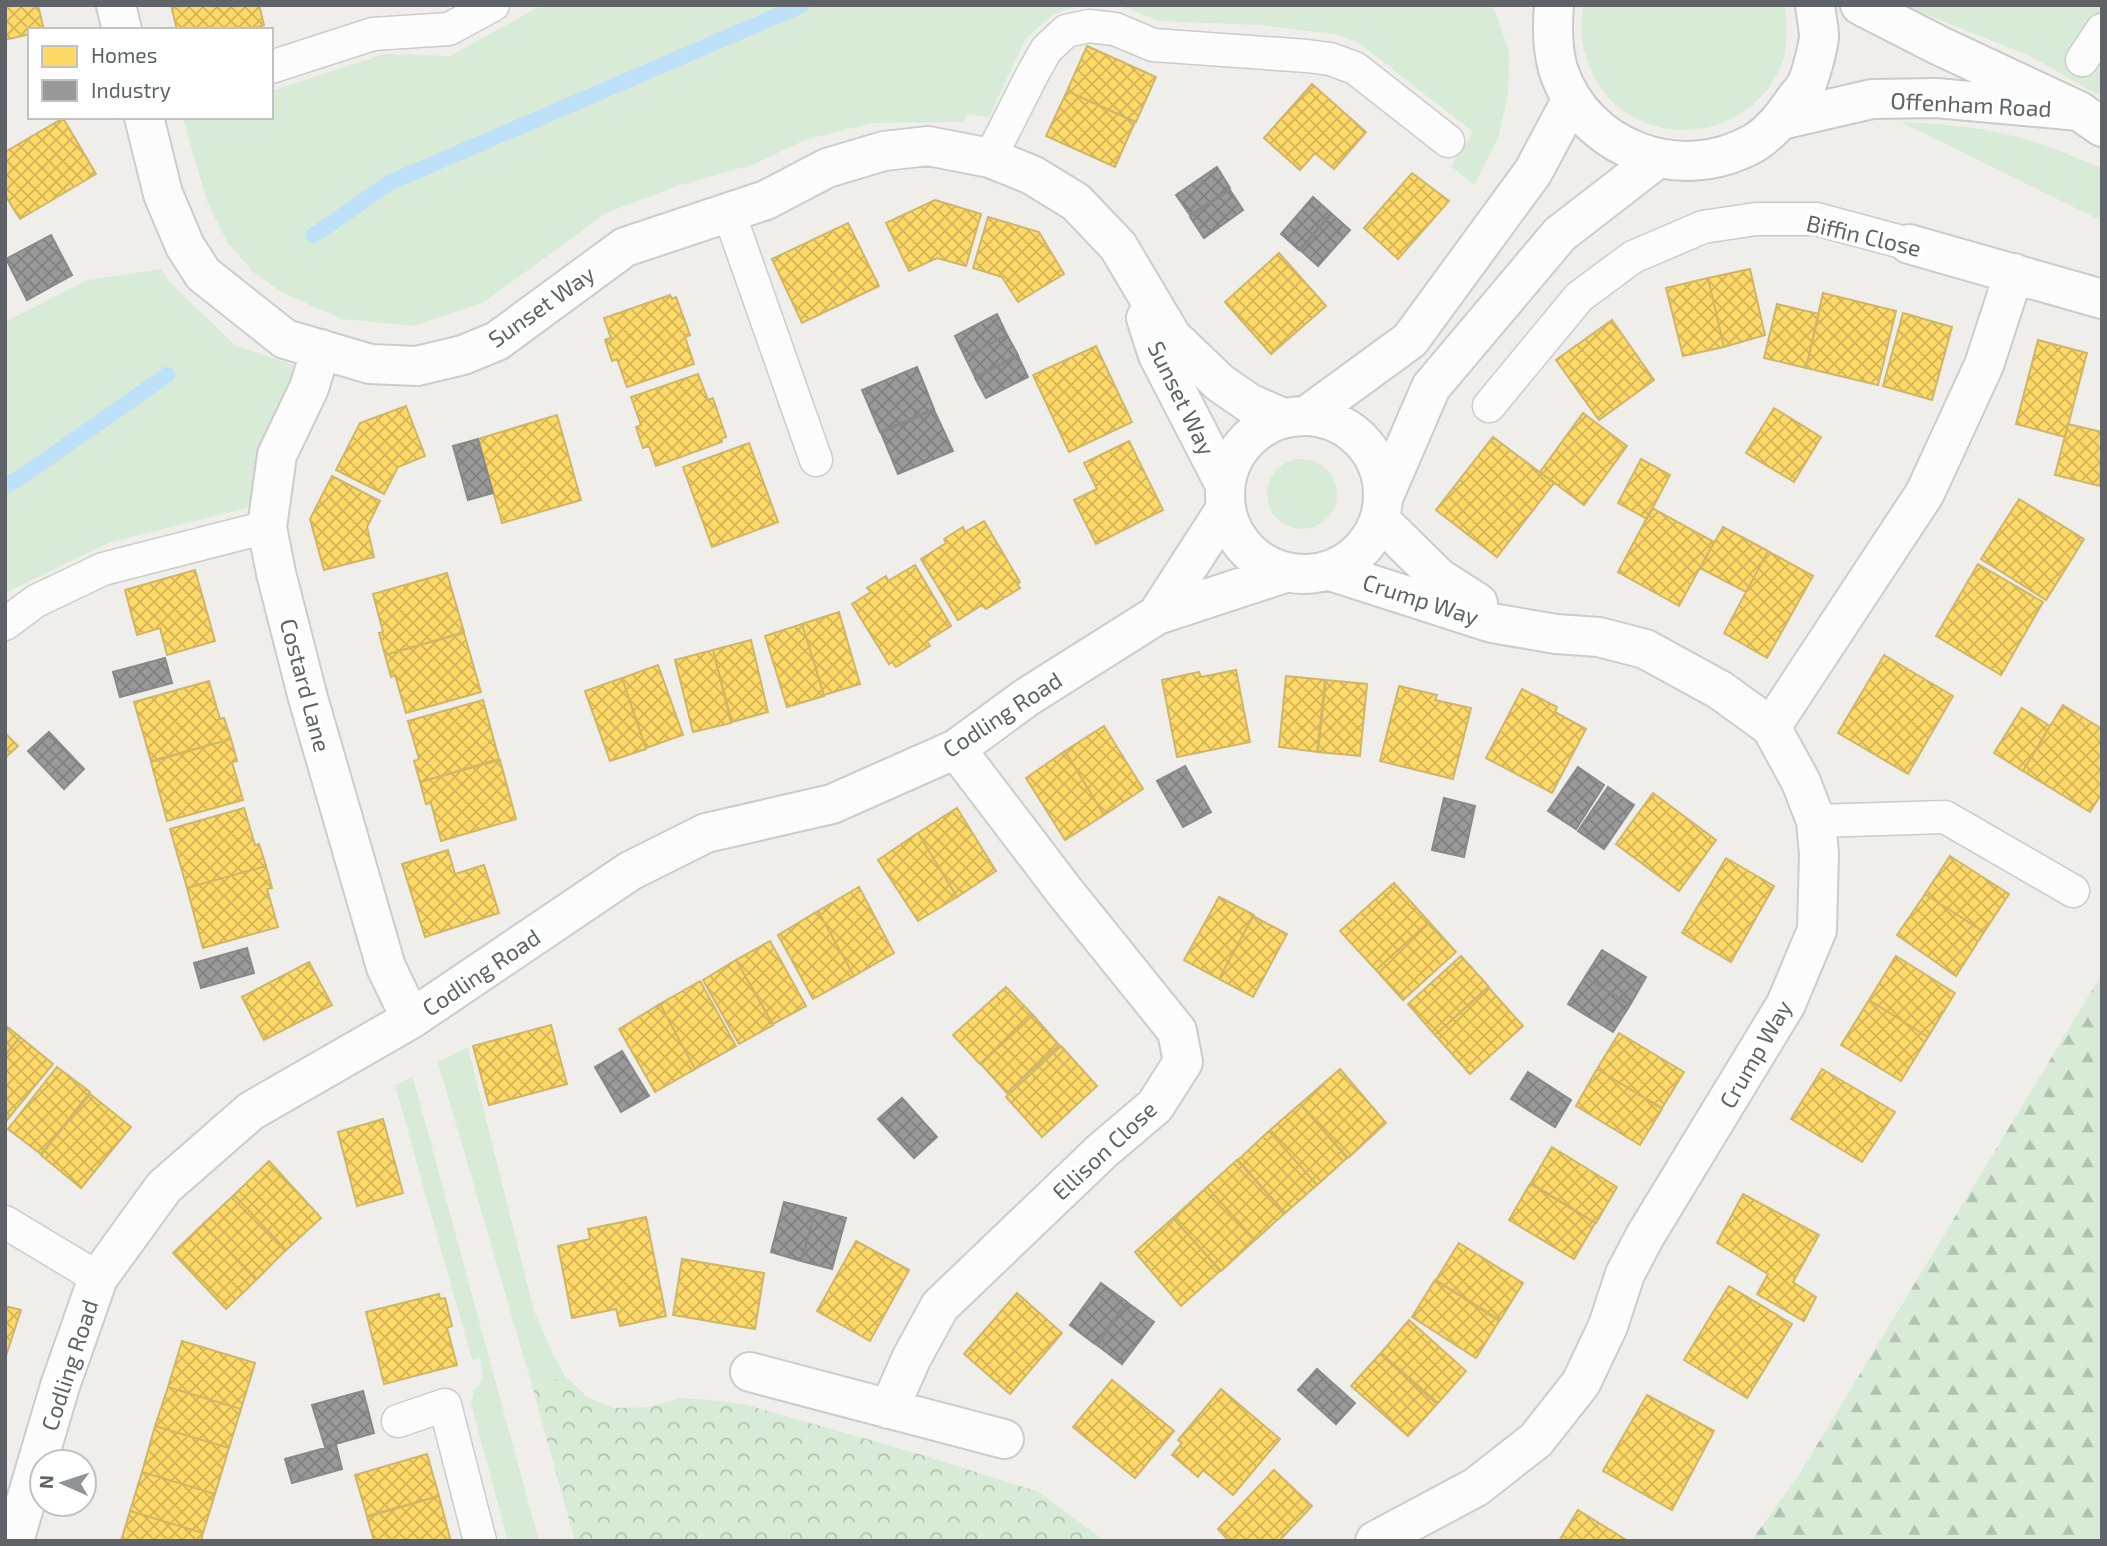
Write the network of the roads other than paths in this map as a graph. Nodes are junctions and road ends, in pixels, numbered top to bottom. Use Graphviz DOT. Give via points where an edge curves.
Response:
graph roads {
  1 [pos="116,5"];
  2 [pos="493,5"];
  3 [pos="1554,5"];
  4 [pos="1815,5"];
  5 [pos="1860,5"];
  6 [pos="122,28"];
  7 [pos="2102,30"];
  8 [pos="2082,60"];
  9 [pos="273,65"];
  10 [pos="1572,99"];
  11 [pos="144,119"];
  12 [pos="2090,119"];
  13 [pos="1781,120"];
  14 [pos="1448,141"];
  15 [pos="990,158"];
  16 [pos="1657,159"];
  17 [pos="729,213"];
  18 [pos="1909,244"];
  19 [pos="1131,269"];
  20 [pos="2014,273"];
  21 [pos="2102,299"];
  22 [pos="321,349"];
  23 [pos="1489,406"];
  24 [pos="1295,417"];
  25 [pos="816,460"];
  26 [pos="1226,497"];
  27 [pos="1382,508"];
  28 [pos="267,527"];
  29 [pos="1330,571"];
  30 [pos="1285,573"];
  31 [pos="1157,614"];
  32 [pos="5,624"];
  33 [pos="1512,625"];
  34 [pos="1771,727"];
  35 [pos="956,749"];
  36 [pos="1816,821"];
  37 [pos="2073,891"];
  38 [pos="411,1019"];
  39 [pos="5,1223"];
  40 [pos="98,1278"];
  41 [pos="750,1371"];
  42 [pos="889,1409"];
  43 [pos="398,1420"];
  44 [pos="1003,1439"];
  45 [pos="14,1541"];
  46 [pos="480,1541"];
  47 [pos="1375,1541"];
  1 -- 6 [label="street"];
  2 -- 9 [label="lane" via="449,29 373,33"];
  3 -- 10 [label="street" via="1552,38 1558,69"];
  4 -- 13 [label="street" via="1819,38 1807,82"];
  5 -- 12 [label="street, Offenham Road"];
  7 -- 8 [label="lane"];
  10 -- 16 [label="street" via="1594,126 1623,146"];
  10 -- 24 [label="street" via="1533,172 1410,340"];
  11 -- 22 [label="street, Sunset Way" via="163,194 185,246 203,274 285,339"];
  12 -- 13 [label="street, Offenham Road" via="1936,98 1872,99"];
  13 -- 16 [label="street" via="1755,142 1724,156 1690,162"];
  14 -- 15 [label="lane" via="1355,68 1330,59 1153,45 1115,29 1089,26 1066,31 1046,50"];
  15 -- 17 [label="street, Sunset Way" via="928,146 884,150 827,168 766,200"];
  15 -- 19 [label="street, Sunset Way" via="1032,175 1076,202 1118,246"];
  16 -- 27 [label="street" via="1560,234 1431,387"];
  17 -- 22 [label="street, Sunset Way" via="625,247 497,341 463,355 417,366 370,364"];
  17 -- 25 [label="lane"];
  18 -- 20 [label="street, Biffin Close"];
  18 -- 23 [label="lane, Biffin Close" via="1816,219 1756,219 1703,228 1633,257 1579,297"];
  19 -- 24 [label="street, Sunset Way" via="1172,337 1220,383 1249,402"];
  19 -- 26 [label="street, Sunset Way" via="1158,355"];
  20 -- 21 [label="street, Biffin Close"];
  20 -- 34 [label="street" via="1984,365 1925,493"];
  22 -- 28 [label="street, Costard Lane" via="309,388 277,455"];
  24 -- 26 [label="street" via="1262,428 1244,443 1232,462"];
  24 -- 27 [label="street" via="1330,420 1352,432 1369,450 1380,472"];
  26 -- 30 [label="street" via="1232,530 1245,550"];
  26 -- 31 [label="street, Codling Road"];
  27 -- 29 [label="street" via="1369,542"];
  27 -- 33 [label="street, Crump Way" via="1438,578"];
  28 -- 32 [label="lane" via="103,569 36,601"];
  28 -- 38 [label="street, Costard Lane" via="308,698 382,955"];
  29 -- 30 [label="street"];
  29 -- 33 [label="street, Crump Way" via="1492,623"];
  30 -- 31 [label="street, Codling Road"];
  31 -- 35 [label="street, Codling Road" via="1027,697"];
  33 -- 34 [label="street, Crump Way" via="1599,637 1645,649 1720,690"];
  34 -- 36 [label="street, Crump Way"];
  35 -- 38 [label="street, Codling Road" via="832,804 706,833 630,871"];
  35 -- 42 [label="street, Ellison Close" via="1177,1031 1183,1062 1155,1106 940,1306"];
  36 -- 37 [label="lane" via="1945,817"];
  36 -- 47 [label="street, Crump Way" via="1817,930 1802,967 1786,1004 1645,1236 1581,1383 1536,1440 1476,1487"];
  38 -- 40 [label="street, Codling Road" via="251,1111 164,1187"];
  39 -- 40 [label="lane"];
  40 -- 45 [label="street, Codling Road"];
  41 -- 42 [label="street"];
  42 -- 44 [label="street"];
  43 -- 46 [label="lane" via="445,1405"];
}
